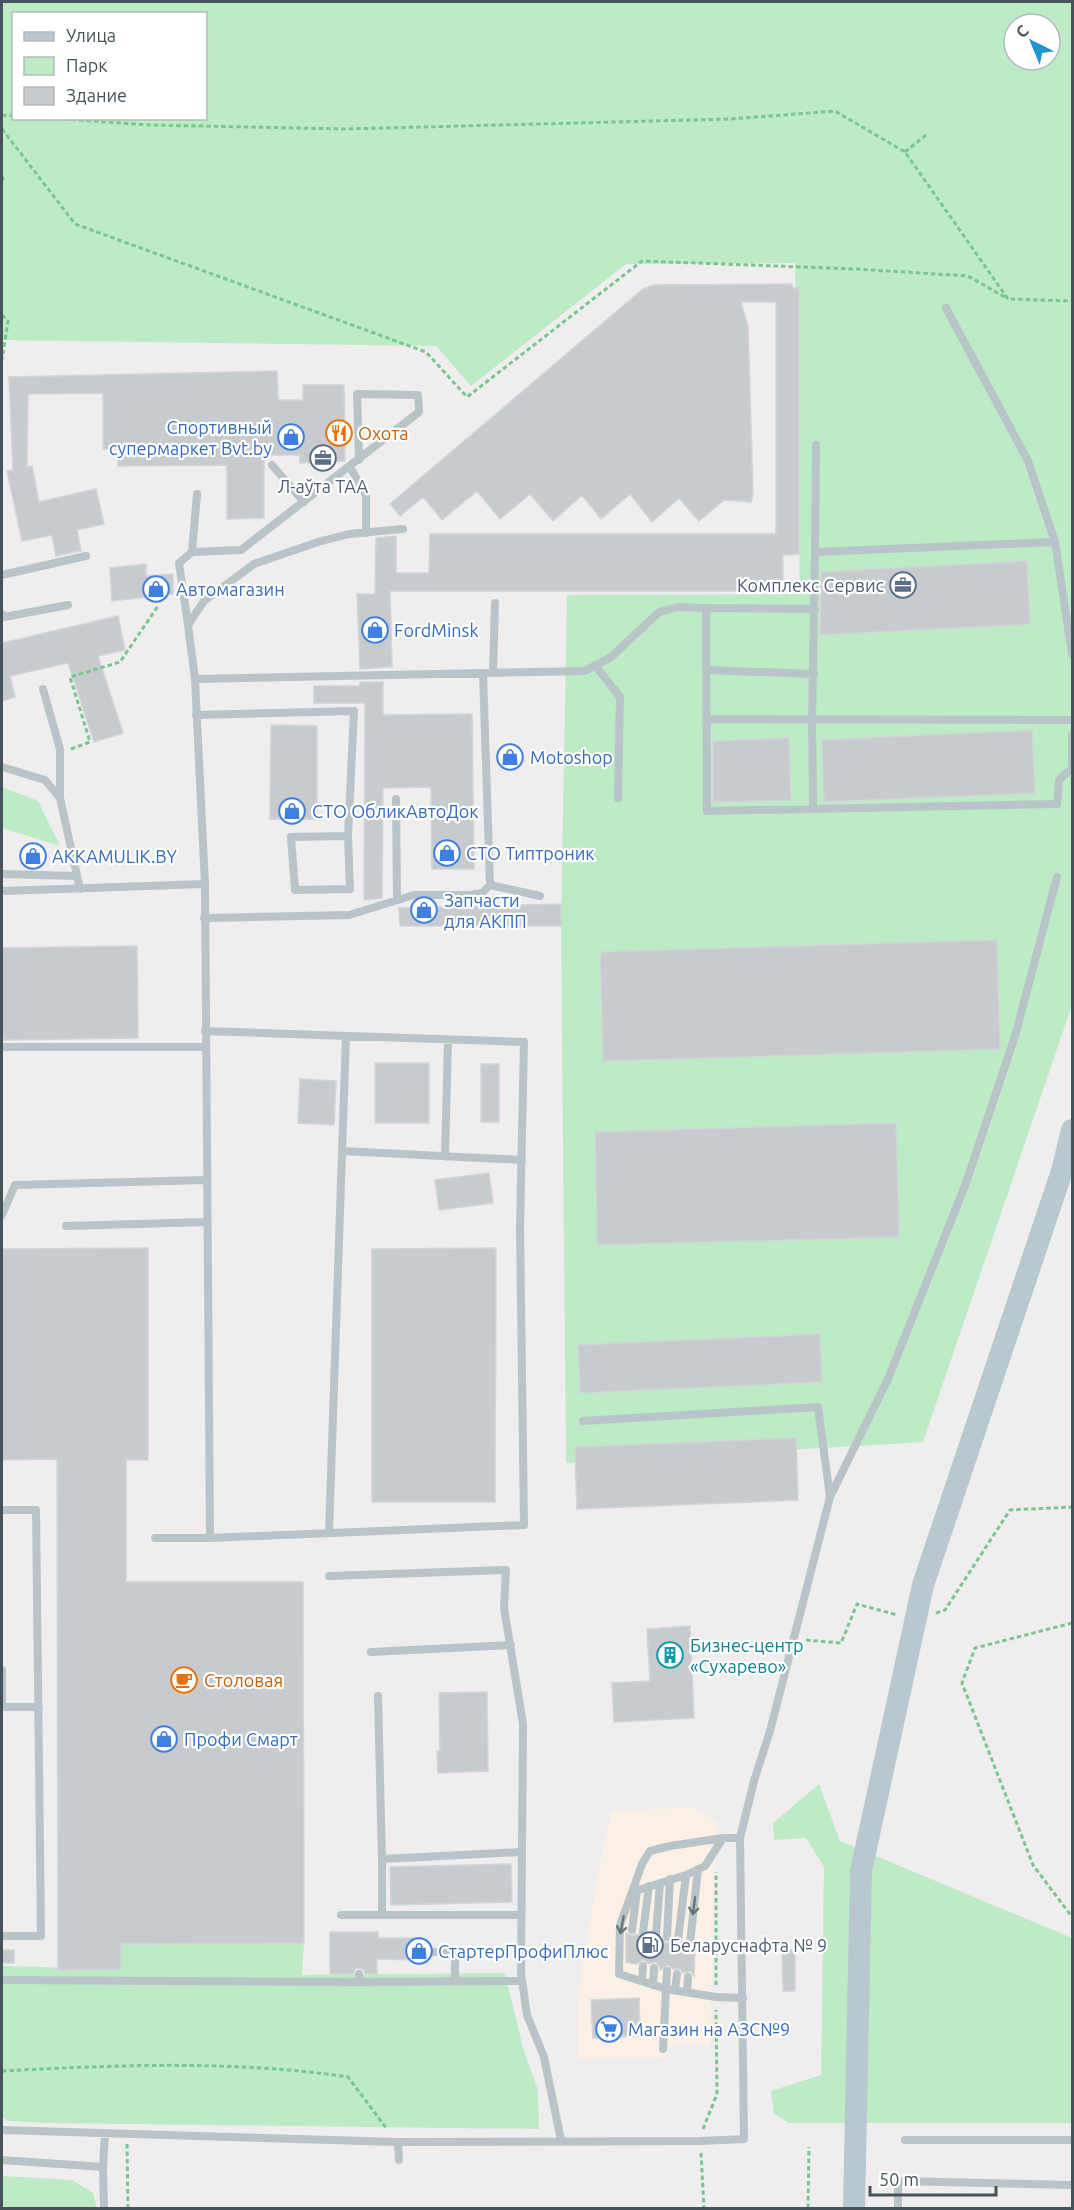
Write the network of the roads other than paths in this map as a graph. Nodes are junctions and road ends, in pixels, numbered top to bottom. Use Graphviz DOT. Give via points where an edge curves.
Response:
graph roads {
  1 [pos="946,308"];
  2 [pos="816,445"];
  3 [pos="358,460"];
  4 [pos="272,465"];
  5 [pos="350,467"];
  6 [pos="197,494"];
  7 [pos="304,502"];
  8 [pos="403,529"];
  9 [pos="366,533"];
  10 [pos="1055,542"];
  11 [pos="192,552"];
  12 [pos="815,552"];
  13 [pos="86,556"];
  14 [pos="2,574"];
  15 [pos="495,603"];
  16 [pos="68,605"];
  17 [pos="706,608"];
  18 [pos="815,609"];
  19 [pos="2,615"];
  20 [pos="188,625"];
  21 [pos="1072,654"];
  22 [pos="596,665"];
  23 [pos="707,670"];
  24 [pos="483,673"];
  25 [pos="493,673"];
  26 [pos="814,674"];
  27 [pos="195,679"];
  28 [pos="43,689"];
  29 [pos="196,715"];
  30 [pos="812,718"];
  31 [pos="706,719"];
  32 [pos="1072,720"];
  33 [pos="1072,735"];
  34 [pos="2,767"];
  35 [pos="60,798"];
  36 [pos="618,798"];
  37 [pos="396,799"];
  38 [pos="813,809"];
  39 [pos="348,836"];
  40 [pos="2,874"];
  41 [pos="77,876"];
  42 [pos="1057,877"];
  43 [pos="205,884"];
  44 [pos="490,885"];
  45 [pos="80,889"];
  46 [pos="2,891"];
  47 [pos="540,896"];
  48 [pos="397,899"];
  49 [pos="204,918"];
  50 [pos="205,1030"];
  51 [pos="346,1036"];
  52 [pos="448,1040"];
  53 [pos="2,1047"];
  54 [pos="205,1047"];
  55 [pos="1072,1130"];
  56 [pos="342,1151"];
  57 [pos="445,1157"];
  58 [pos="522,1160"];
  59 [pos="206,1180"];
  60 [pos="2,1215"];
  61 [pos="207,1222"];
  62 [pos="66,1226"];
  63 [pos="583,1421"];
  64 [pos="830,1497"];
  65 [pos="2,1510"];
  66 [pos="329,1533"];
  67 [pos="154,1538"];
  68 [pos="210,1538"];
  69 [pos="329,1576"];
  70 [pos="511,1645"];
  71 [pos="371,1652"];
  72 [pos="2,1670"];
  73 [pos="378,1696"];
  74 [pos="2,1707"];
  75 [pos="39,1707"];
  76 [pos="723,1838"];
  77 [pos="740,1838"];
  78 [pos="522,1852"];
  79 [pos="382,1859"];
  80 [pos="698,1869"];
  81 [pos="686,1875"];
  82 [pos="670,1879"];
  83 [pos="660,1883"];
  84 [pos="649,1886"];
  85 [pos="634,1891"];
  86 [pos="341,1915"];
  87 [pos="382,1915"];
  88 [pos="521,1915"];
  89 [pos="632,1930"];
  90 [pos="643,1932"];
  91 [pos="656,1935"];
  92 [pos="2,1936"];
  93 [pos="668,1937"];
  94 [pos="678,1940"];
  95 [pos="690,1943"];
  96 [pos="429,1952"];
  97 [pos="643,1966"];
  98 [pos="654,1968"];
  99 [pos="667,1971"];
  100 [pos="677,1974"];
  101 [pos="688,1977"];
  102 [pos="2,1980"];
  103 [pos="455,1981"];
  104 [pos="522,1981"];
  105 [pos="642,1981"];
  106 [pos="653,1985"];
  107 [pos="670,1990"];
  108 [pos="687,1992"];
  109 [pos="743,1998"];
  110 [pos="663,2049"];
  111 [pos="2,2130"];
  112 [pos="105,2133"];
  113 [pos="561,2140"];
  114 [pos="905,2140"];
  115 [pos="1072,2140"];
  116 [pos="398,2142"];
  117 [pos="2,2160"];
  118 [pos="399,2160"];
  119 [pos="103,2167"];
  120 [pos="1072,2185"];
  121 [pos="104,2208"];
  122 [pos="854,2208"];
  123 [pos="898,2208"];
  1 -- 10 [label="lane" via="1028,461"];
  2 -- 12 [label="lane"];
  3 -- 3 [label="lane" via="419,412 418,395 357,394"];
  3 -- 5 [label="lane"];
  4 -- 7 [label="lane"];
  5 -- 7 [label="lane"];
  5 -- 9 [label="lane" via="366,495"];
  6 -- 11 [label="lane"];
  7 -- 11 [label="lane" via="241,550"];
  8 -- 9 [label="lane"];
  9 -- 20 [label="lane" via="318,542 254,564 204,601"];
  10 -- 12 [label="lane"];
  10 -- 21 [label="lane"];
  11 -- 20 [label="lane" via="179,563"];
  12 -- 18 [label="lane"];
  13 -- 14 [label="lane"];
  15 -- 25 [label="lane"];
  16 -- 19 [label="lane"];
  17 -- 18 [label="lane"];
  17 -- 22 [label="lane" via="678,607 659,612"];
  17 -- 23 [label="lane"];
  18 -- 26 [label="lane"];
  20 -- 27 [label="lane"];
  22 -- 25 [label="lane" via="585,671"];
  22 -- 36 [label="lane" via="620,697"];
  23 -- 26 [label="lane"];
  23 -- 31 [label="lane"];
  24 -- 25 [label="lane"];
  24 -- 27 [label="lane"];
  24 -- 44 [label="lane"];
  26 -- 30 [label="lane"];
  27 -- 29 [label="lane"];
  28 -- 35 [label="lane" via="60,752"];
  29 -- 39 [label="lane" via="354,711"];
  29 -- 43 [label="lane"];
  30 -- 31 [label="lane"];
  30 -- 32 [label="lane"];
  30 -- 38 [label="lane"];
  31 -- 38 [label="lane" via="707,811"];
  33 -- 38 [label="lane" via="1072,768 1059,780 1056,804"];
  34 -- 35 [label="lane" via="45,780"];
  35 -- 41 [label="lane"];
  37 -- 48 [label="lane"];
  39 -- 39 [label="lane" via="291,837 295,890 350,889"];
  40 -- 41 [label="lane"];
  41 -- 45 [label="lane"];
  42 -- 64 [label="lane" via="1015,1036 966,1183 888,1379"];
  43 -- 45 [label="lane"];
  43 -- 49 [label="lane"];
  44 -- 47 [label="lane"];
  44 -- 48 [label="lane" via="482,893 471,895 414,895"];
  45 -- 46 [label="lane"];
  48 -- 49 [label="lane" via="349,915"];
  49 -- 50 [label="lane"];
  50 -- 51 [label="lane"];
  50 -- 54 [label="lane"];
  51 -- 52 [label="lane"];
  51 -- 56 [label="lane"];
  52 -- 57 [label="lane"];
  52 -- 58 [label="lane" via="524,1042"];
  53 -- 54 [label="lane"];
  54 -- 59 [label="lane"];
  55 -- 122 [label="main road" via="1062,1171 923,1585 861,1871"];
  56 -- 57 [label="lane"];
  56 -- 66 [label="lane"];
  57 -- 58 [label="lane"];
  58 -- 66 [label="lane" via="524,1525"];
  59 -- 60 [label="lane" via="15,1185"];
  59 -- 61 [label="lane"];
  61 -- 62 [label="lane"];
  61 -- 68 [label="lane"];
  63 -- 64 [label="lane" via="818,1407"];
  64 -- 77 [label="lane"];
  65 -- 75 [label="lane" via="36,1510"];
  66 -- 68 [label="lane"];
  67 -- 68 [label="lane"];
  69 -- 70 [label="lane" via="506,1570 504,1608"];
  70 -- 71 [label="lane"];
  70 -- 78 [label="lane" via="523,1724"];
  72 -- 74 [label="lane"];
  73 -- 79 [label="lane"];
  74 -- 75 [label="lane"];
  75 -- 92 [label="lane" via="42,1936"];
  76 -- 77 [label="lane"];
  76 -- 80 [label="lane" via="705,1866"];
  76 -- 85 [label="lane" via="650,1851"];
  77 -- 109 [label="lane"];
  78 -- 79 [label="lane"];
  78 -- 88 [label="lane"];
  79 -- 87 [label="lane"];
  80 -- 81 [label="lane"];
  80 -- 95 [label="lane, one-way"];
  81 -- 82 [label="lane"];
  81 -- 94 [label="lane"];
  82 -- 83 [label="lane"];
  82 -- 93 [label="lane"];
  83 -- 84 [label="lane"];
  83 -- 91 [label="lane"];
  84 -- 85 [label="lane"];
  84 -- 90 [label="lane"];
  85 -- 89 [label="lane"];
  85 -- 105 [label="lane, one-way" via="620,1925 619,1974"];
  86 -- 87 [label="lane"];
  87 -- 88 [label="lane"];
  88 -- 104 [label="lane"];
  96 -- 103 [label="lane" via="455,1952"];
  97 -- 105 [label="lane"];
  98 -- 106 [label="lane"];
  99 -- 107 [label="lane"];
  100 -- 107 [label="lane"];
  101 -- 108 [label="lane"];
  102 -- 103 [label="lane"];
  103 -- 104 [label="lane"];
  104 -- 113 [label="lane" via="527,2015 544,2057"];
  105 -- 106 [label="lane"];
  106 -- 107 [label="lane"];
  107 -- 108 [label="lane"];
  107 -- 110 [label="lane"];
  108 -- 109 [label="lane"];
  109 -- 113 [label="lane" via="744,2139"];
  111 -- 112 [label="lane"];
  112 -- 116 [label="lane"];
  112 -- 119 [label="lane"];
  113 -- 116 [label="lane"];
  114 -- 115 [label="lane"];
  116 -- 118 [label="lane"];
  117 -- 119 [label="lane"];
  119 -- 121 [label="lane"];
  120 -- 123 [label="lane" via="898,2181"];
}
